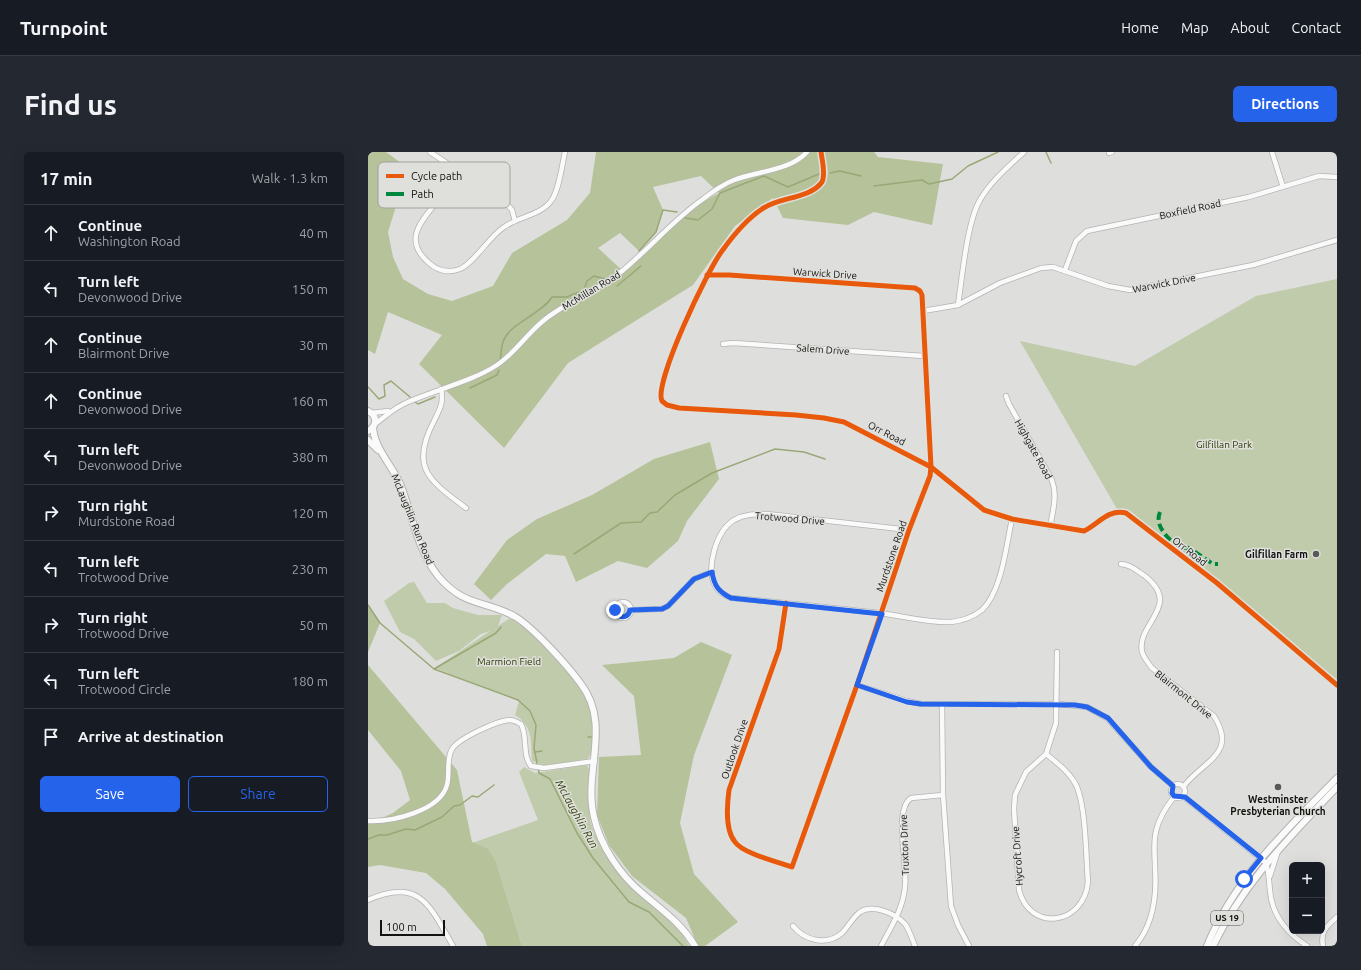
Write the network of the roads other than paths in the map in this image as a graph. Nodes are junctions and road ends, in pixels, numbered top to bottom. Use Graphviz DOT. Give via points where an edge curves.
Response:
graph roads {
  1 [pos="430,152"];
  2 [pos="565,152"];
  3 [pos="807,152"];
  4 [pos="821,152"];
  5 [pos="1024,152"];
  6 [pos="1272,152"];
  7 [pos="444,162"];
  8 [pos="1337,177"];
  9 [pos="1283,186"];
  10 [pos="432,208"];
  11 [pos="510,208"];
  12 [pos="515,221"];
  13 [pos="1337,240"];
  14 [pos="1065,270"];
  15 [pos="707,275"];
  16 [pos="958,305"];
  17 [pos="923,311"];
  18 [pos="723,344"];
  19 [pos="924,356"];
  20 [pos="441,389"];
  21 [pos="1006,396"];
  22 [pos="392,410"];
  23 [pos="369,411"];
  24 [pos="372,427"];
  25 [pos="368,440"];
  26 [pos="384,456"];
  27 [pos="931,467"];
  28 [pos="466,508"];
  29 [pos="1012,519"];
  30 [pos="1050,527"];
  31 [pos="908,530"];
  32 [pos="1121,564"];
  33 [pos="712,572"];
  34 [pos="786,603"];
  35 [pos="630,610"];
  36 [pos="882,614"];
  37 [pos="1057,652"];
  38 [pos="857,685"];
  39 [pos="1337,685"];
  40 [pos="942,704"];
  41 [pos="1058,704"];
  42 [pos="1046,754"];
  43 [pos="594,761"];
  44 [pos="1337,778"];
  45 [pos="1173,786"];
  46 [pos="1184,786"];
  47 [pos="1337,787"];
  48 [pos="943,795"];
  49 [pos="1174,796"];
  50 [pos="1183,796"];
  51 [pos="368,821"];
  52 [pos="1280,848"];
  53 [pos="1261,858"];
  54 [pos="1266,863"];
  55 [pos="792,867"];
  56 [pos="1269,881"];
  57 [pos="368,900"];
  58 [pos="897,917"];
  59 [pos="1337,917"];
  60 [pos="793,926"];
  61 [pos="453,946"];
  62 [pos="695,946"];
  63 [pos="881,946"];
  64 [pos="915,946"];
  65 [pos="969,946"];
  66 [pos="1135,946"];
  67 [pos="1206,946"];
  68 [pos="1212,946"];
  69 [pos="1308,946"];
  70 [pos="1323,946"];
  1 -- 7 [label="street"];
  2 -- 12 [label="street" via="554,197 547,206"];
  3 -- 20 [label="street, McMillan Road" via="784,166 733,180 703,199 671,224 623,271 554,312 538,325 512,355 482,373"];
  4 -- 15 [label="street, Orr Road" via="824,175 817,187 762,209 722,250"];
  5 -- 16 [label="street" via="999,176 980,200 972,218"];
  6 -- 9 [label="street"];
  8 -- 9 [label="street, Boxfield Road" via="1319,176"];
  9 -- 14 [label="street, Boxfield Road" via="1249,197 1087,231 1076,241"];
  10 -- 12 [label="street" via="418,225 417,242 420,254 427,262 442,270 460,269 466,265 496,232"];
  11 -- 12 [label="street"];
  13 -- 14 [label="street, Warwick Drive" via="1253,265 1130,290 1108,286"];
  14 -- 16 [label="street, Warwick Drive" via="1041,268 1000,283"];
  15 -- 17 [label="street, Warwick Drive" via="915,288 922,295"];
  15 -- 27 [label="street, Orr Road" via="697,294 661,388 661,398 667,405 679,408 803,416 844,422"];
  16 -- 17 [label="street, Warwick Drive"];
  17 -- 19 [label="street, Murdstone Road"];
  18 -- 19 [label="street, Salem Drive" via="731,342"];
  19 -- 27 [label="street, Murdstone Road"];
  20 -- 22 [label="street, McMillan Road"];
  20 -- 28 [label="street" via="443,402 427,433 423,459 426,470 435,484"];
  21 -- 30 [label="street, Highgate Road" via="1052,478 1056,494"];
  22 -- 23 [label="street, McMillan Road" via="380,413"];
  22 -- 24 [label="street, McMillan Road"];
  23 -- 24 [label="main road, McLaughlin Run Road" via="375,418"];
  24 -- 26 [label="main road, McLaughlin Run Road" via="375,441"];
  25 -- 26 [label="main road, McLaughlin Run Road"];
  26 -- 43 [label="main road, McLaughlin Run Road" via="400,483 424,551 438,576 468,600 502,611 526,624 584,688 593,706 596,722"];
  27 -- 29 [label="street, Orr Road" via="984,510"];
  27 -- 31 [label="street, Murdstone Road" via="930,476"];
  29 -- 30 [label="street, Orr Road"];
  29 -- 36 [label="street, Trotwood Drive" via="998,581 982,610 968,618 952,622"];
  30 -- 39 [label="street, Orr Road" via="1084,531 1110,513 1126,513 1217,583"];
  31 -- 33 [label="street, Trotwood Drive" via="749,514 733,521 720,534"];
  31 -- 36 [label="street, Murdstone Road"];
  32 -- 46 [label="street, Blairmont Drive" via="1131,565 1148,579 1159,596 1158,610 1143,638 1142,653 1146,660 1152,668 1214,716 1221,727 1223,741 1218,754"];
  33 -- 34 [label="street, Trotwood Drive" via="716,588 731,598"];
  33 -- 35 [label="street" via="694,579 662,609"];
  34 -- 36 [label="street, Trotwood Drive"];
  34 -- 55 [label="street, Outlook Drive" via="779,650 729,790 726,810 735,843 743,849"];
  36 -- 38 [label="street, Murdstone Road"];
  37 -- 41 [label="street"];
  38 -- 40 [label="street" via="907,702"];
  38 -- 55 [label="street, Murdstone Road"];
  40 -- 41 [label="street"];
  40 -- 48 [label="street"];
  41 -- 42 [label="street" via="1056,723"];
  41 -- 45 [label="street" via="1087,707 1108,718 1151,767"];
  42 -- 42 [label="street, Hycroft Drive" via="1068,773 1077,786 1081,801 1088,882 1087,893 1080,905 1065,916 1055,919 1034,913 1021,899 1014,809 1015,795 1020,782 1033,764"];
  43 -- 51 [label="street" via="534,767 528,762 525,734 521,724 513,720 501,722 459,741 452,749 447,785 440,799 434,804 380,822"];
  43 -- 62 [label="main road, McLaughlin Run Road" via="592,804 601,838 627,878 673,917"];
  44 -- 53 [label="main road, US 19"];
  45 -- 46 [label="street"];
  45 -- 49 [label="street"];
  46 -- 50 [label="street"];
  47 -- 52 [label="main road, US 19"];
  48 -- 58 [label="street, Truxton Drive" via="911,798 904,805 902,820 905,887"];
  48 -- 65 [label="street" via="951,906"];
  49 -- 50 [label="street"];
  49 -- 66 [label="street" via="1164,811 1156,832 1154,906 1147,927"];
  50 -- 53 [label="street"];
  52 -- 54 [label="main road, US 19"];
  52 -- 56 [label="street"];
  53 -- 54 [label="street"];
  53 -- 67 [label="main road, US 19" via="1226,905"];
  54 -- 56 [label="street"];
  54 -- 68 [label="main road, US 19" via="1236,904"];
  56 -- 69 [label="street" via="1272,905 1281,922 1293,936"];
  57 -- 61 [label="street" via="396,891 419,897 432,910"];
  58 -- 60 [label="street" via="879,909 869,908 860,912 836,939 826,942 808,940"];
  58 -- 63 [label="street, Truxton Drive"];
  58 -- 64 [label="street" via="905,924"];
  59 -- 70 [label="street" via="1323,929"];
}
